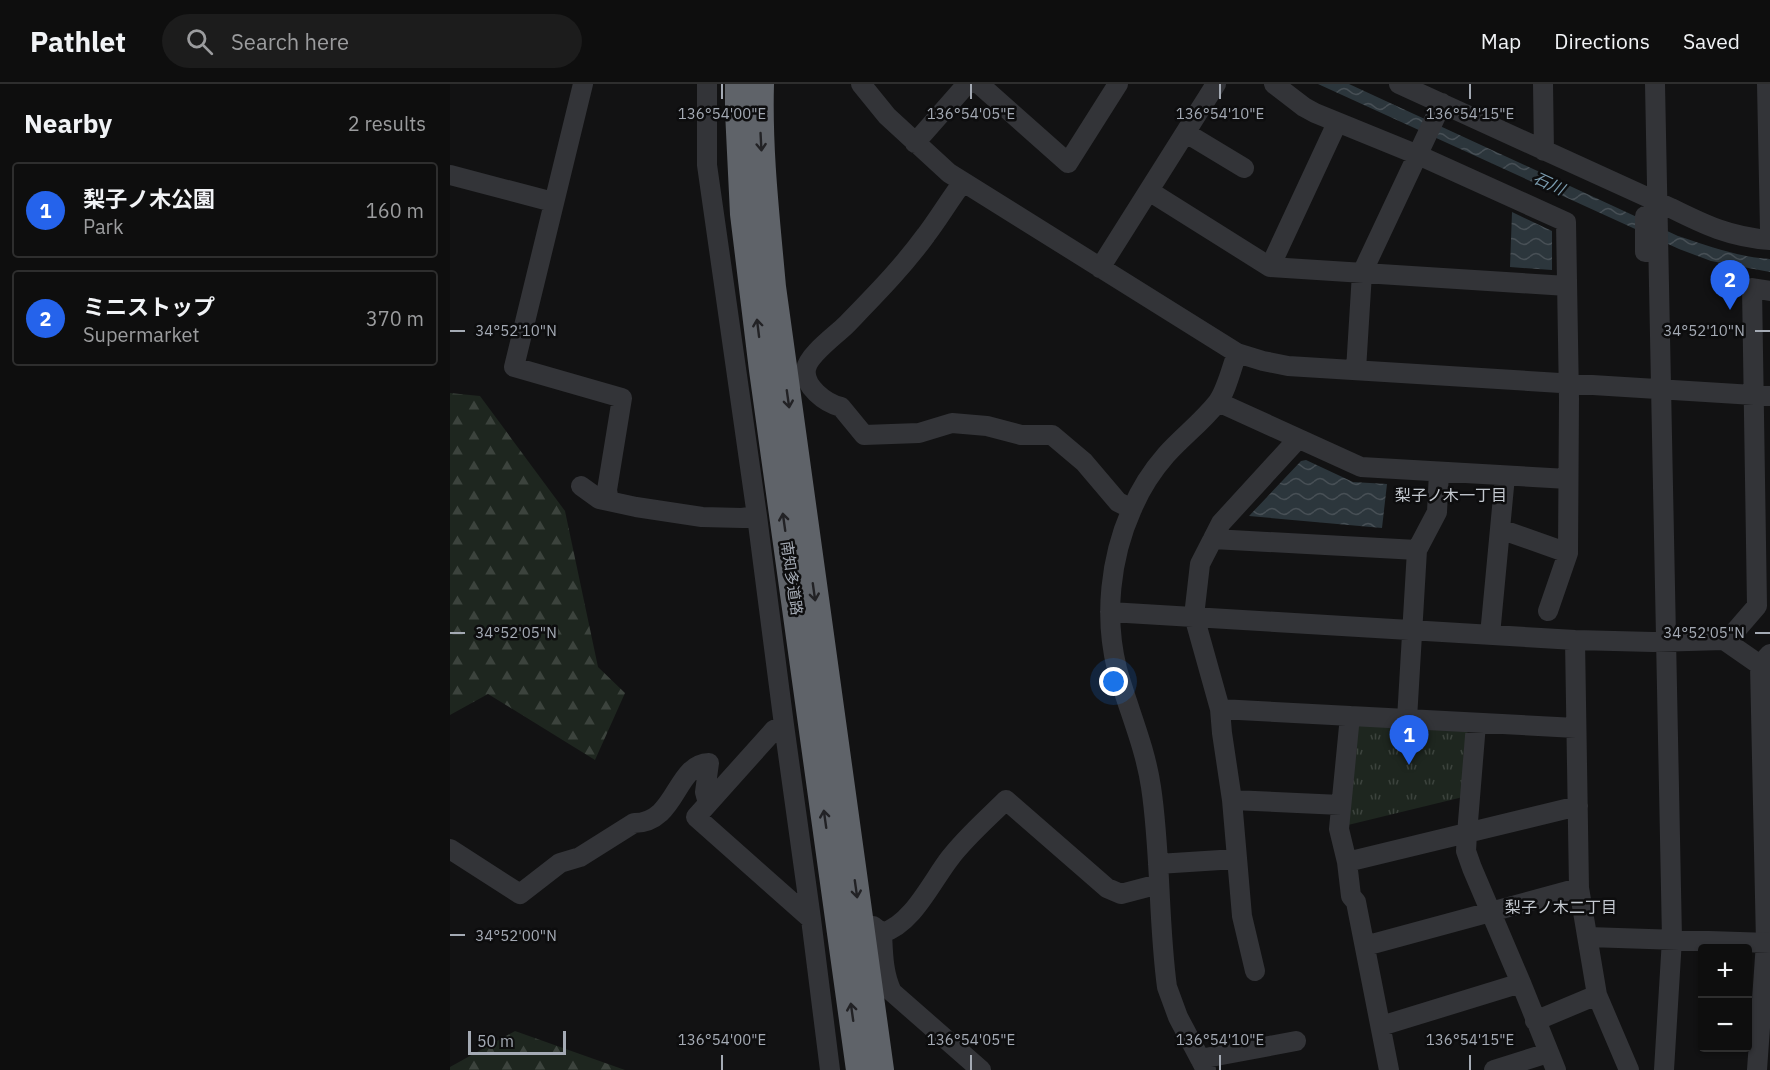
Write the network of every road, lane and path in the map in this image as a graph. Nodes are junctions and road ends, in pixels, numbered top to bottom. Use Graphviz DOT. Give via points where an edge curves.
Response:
graph roads {
  1 [pos="583,84"];
  2 [pos="707,84"];
  3 [pos="739,84"];
  4 [pos="760,84"];
  5 [pos="861,84"];
  6 [pos="967,84"];
  7 [pos="979,84"];
  8 [pos="1216,84"];
  9 [pos="1274,84"];
  10 [pos="1399,84"];
  11 [pos="1543,84"];
  12 [pos="1655,84"];
  13 [pos="1767,84"];
  14 [pos="1117,85"];
  15 [pos="1442,103"];
  16 [pos="1337,123"];
  17 [pos="1186,133"];
  18 [pos="915,142"];
  19 [pos="1769,147"];
  20 [pos="1544,151"];
  21 [pos="1419,152"];
  22 [pos="1244,168"];
  23 [pos="450,175"];
  24 [pos="963,182"];
  25 [pos="1149,191"];
  26 [pos="553,202"];
  27 [pos="1658,207"];
  28 [pos="1770,230"];
  29 [pos="1770,240"];
  30 [pos="1270,267"];
  31 [pos="1100,268"];
  32 [pos="1362,273"];
  33 [pos="1567,286"];
  34 [pos="1770,291"];
  35 [pos="1238,353"];
  36 [pos="1356,370"];
  37 [pos="1569,383"];
  38 [pos="1661,388"];
  39 [pos="1762,395"];
  40 [pos="1218,402"];
  41 [pos="1298,439"];
  42 [pos="1439,472"];
  43 [pos="1505,476"];
  44 [pos="1568,479"];
  45 [pos="581,486"];
  46 [pos="1762,488"];
  47 [pos="609,501"];
  48 [pos="1132,509"];
  49 [pos="757,516"];
  50 [pos="1500,529"];
  51 [pos="1213,539"];
  52 [pos="1417,550"];
  53 [pos="1568,553"];
  54 [pos="1763,559"];
  55 [pos="1548,611"];
  56 [pos="1110,612"];
  57 [pos="1194,616"];
  58 [pos="1413,628"];
  59 [pos="1490,635"];
  60 [pos="1575,640"];
  61 [pos="1724,640"];
  62 [pos="1666,641"];
  63 [pos="1767,664"];
  64 [pos="1220,709"];
  65 [pos="1350,716"];
  66 [pos="1407,719"];
  67 [pos="1476,724"];
  68 [pos="784,725"];
  69 [pos="1576,728"];
  70 [pos="1232,800"];
  71 [pos="708,802"];
  72 [pos="1341,805"];
  73 [pos="1578,806"];
  74 [pos="1467,834"];
  75 [pos="450,849"];
  76 [pos="1767,852"];
  77 [pos="1236,859"];
  78 [pos="1347,862"];
  79 [pos="1158,864"];
  80 [pos="1159,884"];
  81 [pos="1579,888"];
  82 [pos="1492,912"];
  83 [pos="811,919"];
  84 [pos="1588,937"];
  85 [pos="1672,939"];
  86 [pos="1768,943"];
  87 [pos="1365,946"];
  88 [pos="1255,971"];
  89 [pos="1521,983"];
  90 [pos="1597,995"];
  91 [pos="1535,1021"];
  92 [pos="1380,1026"];
  93 [pos="1765,1033"];
  94 [pos="1285,1038"];
  95 [pos="1552,1061"];
  96 [pos="1203,1064"];
  97 [pos="830,1070"];
  98 [pos="860,1070"];
  99 [pos="880,1070"];
  100 [pos="981,1070"];
  101 [pos="1389,1070"];
  102 [pos="1494,1070"];
  103 [pos="1629,1070"];
  104 [pos="1664,1070"];
  105 [pos="1757,1070"];
  1 -- 26 [label="street"];
  2 -- 49 [label="street" via="707,165"];
  98 -- 3 [label="highway, 南知多道路, one-way" via="752,281 744,214"];
  4 -- 99 [label="highway, 南知多道路, one-way" via="772,287"];
  5 -- 18 [label="street"];
  6 -- 18 [label="street"];
  7 -- 14 [label="street" via="1068,163"];
  8 -- 17 [label="street"];
  9 -- 16 [label="street" via="1304,107"];
  10 -- 15 [label="street"];
  11 -- 20 [label="street"];
  12 -- 27 [label="street"];
  13 -- 19 [label="street"];
  15 -- 20 [label="street"];
  15 -- 21 [label="street"];
  16 -- 21 [label="street"];
  16 -- 30 [label="street"];
  17 -- 22 [label="street"];
  17 -- 25 [label="street"];
  18 -- 24 [label="street"];
  19 -- 28 [label="street"];
  20 -- 27 [label="street"];
  21 -- 32 [label="street"];
  21 -- 33 [label="street" via="1566,222"];
  23 -- 26 [label="street"];
  24 -- 31 [label="street"];
  24 -- 48 [label="street" via="898,271 806,367 809,385 840,407 864,435 919,434 952,423 987,426 1020,435 1052,435 1084,462 1119,502"];
  25 -- 30 [label="street"];
  25 -- 31 [label="street"];
  26 -- 47 [label="street" via="514,367 622,398 607,490"];
  27 -- 29 [label="street" via="1712,229"];
  27 -- 38 [label="street"];
  30 -- 32 [label="street"];
  31 -- 35 [label="street"];
  32 -- 33 [label="street"];
  32 -- 36 [label="street"];
  33 -- 37 [label="street"];
  34 -- 39 [label="street" via="1752,288"];
  35 -- 36 [label="street" via="1288,366"];
  35 -- 40 [label="street"];
  36 -- 37 [label="street"];
  37 -- 38 [label="street"];
  37 -- 44 [label="street"];
  38 -- 39 [label="street"];
  38 -- 62 [label="street"];
  39 -- 46 [label="street"];
  40 -- 41 [label="street"];
  40 -- 48 [label="street" via="1166,455"];
  41 -- 42 [label="street" via="1361,467"];
  41 -- 51 [label="street" via="1221,522"];
  42 -- 43 [label="street"];
  42 -- 52 [label="street" via="1437,512"];
  43 -- 44 [label="street"];
  43 -- 50 [label="street"];
  44 -- 53 [label="street"];
  45 -- 47 [label="street"];
  46 -- 54 [label="street"];
  47 -- 49 [label="street" via="702,517"];
  48 -- 56 [label="street" via="1117,555"];
  49 -- 68 [label="street"];
  50 -- 53 [label="street"];
  50 -- 59 [label="street"];
  51 -- 52 [label="street"];
  51 -- 57 [label="street" via="1200,564"];
  52 -- 58 [label="street"];
  53 -- 55 [label="street"];
  54 -- 61 [label="street" via="1757,606"];
  56 -- 57 [label="street"];
  56 -- 79 [label="street" via="1117,669 1146,759"];
  57 -- 58 [label="street"];
  57 -- 64 [label="street"];
  58 -- 59 [label="street"];
  58 -- 66 [label="street"];
  59 -- 60 [label="street"];
  60 -- 62 [label="street"];
  60 -- 69 [label="street"];
  61 -- 62 [label="street"];
  61 -- 63 [label="street"];
  62 -- 85 [label="street"];
  63 -- 76 [label="street"];
  64 -- 65 [label="street"];
  64 -- 70 [label="street"];
  65 -- 66 [label="street"];
  65 -- 72 [label="street"];
  66 -- 67 [label="street"];
  67 -- 69 [label="street"];
  67 -- 74 [label="street"];
  68 -- 71 [label="street" via="774,730"];
  68 -- 83 [label="street"];
  69 -- 73 [label="street"];
  70 -- 72 [label="street"];
  70 -- 77 [label="street"];
  71 -- 75 [label="street" via="705,792 709,763 689,772 660,814 644,823 634,823 580,857 560,863 520,894"];
  71 -- 83 [label="street" via="696,817"];
  72 -- 78 [label="street" via="1339,829"];
  73 -- 74 [label="street"];
  73 -- 81 [label="street"];
  74 -- 78 [label="street"];
  74 -- 82 [label="street" via="1472,868"];
  76 -- 86 [label="street"];
  77 -- 79 [label="street"];
  77 -- 88 [label="street" via="1242,916"];
  78 -- 87 [label="street" via="1351,896 1356,902"];
  79 -- 80 [label="street"];
  80 -- 96 [label="street" via="1167,987"];
  80 -- 100 [label="street" via="1121,894 1107,888 1006,800 951,857 917,905 892,930 878,930 892,992"];
  81 -- 82 [label="street"];
  81 -- 84 [label="street"];
  82 -- 87 [label="street"];
  82 -- 89 [label="street"];
  83 -- 97 [label="street"];
  84 -- 85 [label="street"];
  84 -- 90 [label="street"];
  85 -- 86 [label="street"];
  85 -- 104 [label="street"];
  86 -- 93 [label="street"];
  87 -- 92 [label="street"];
  89 -- 91 [label="street"];
  89 -- 92 [label="street"];
  90 -- 91 [label="street"];
  90 -- 103 [label="street"];
  91 -- 95 [label="street"];
  92 -- 101 [label="street"];
  93 -- 105 [label="street"];
  94 -- 96 [label="street"];
  95 -- 102 [label="street"];
}
